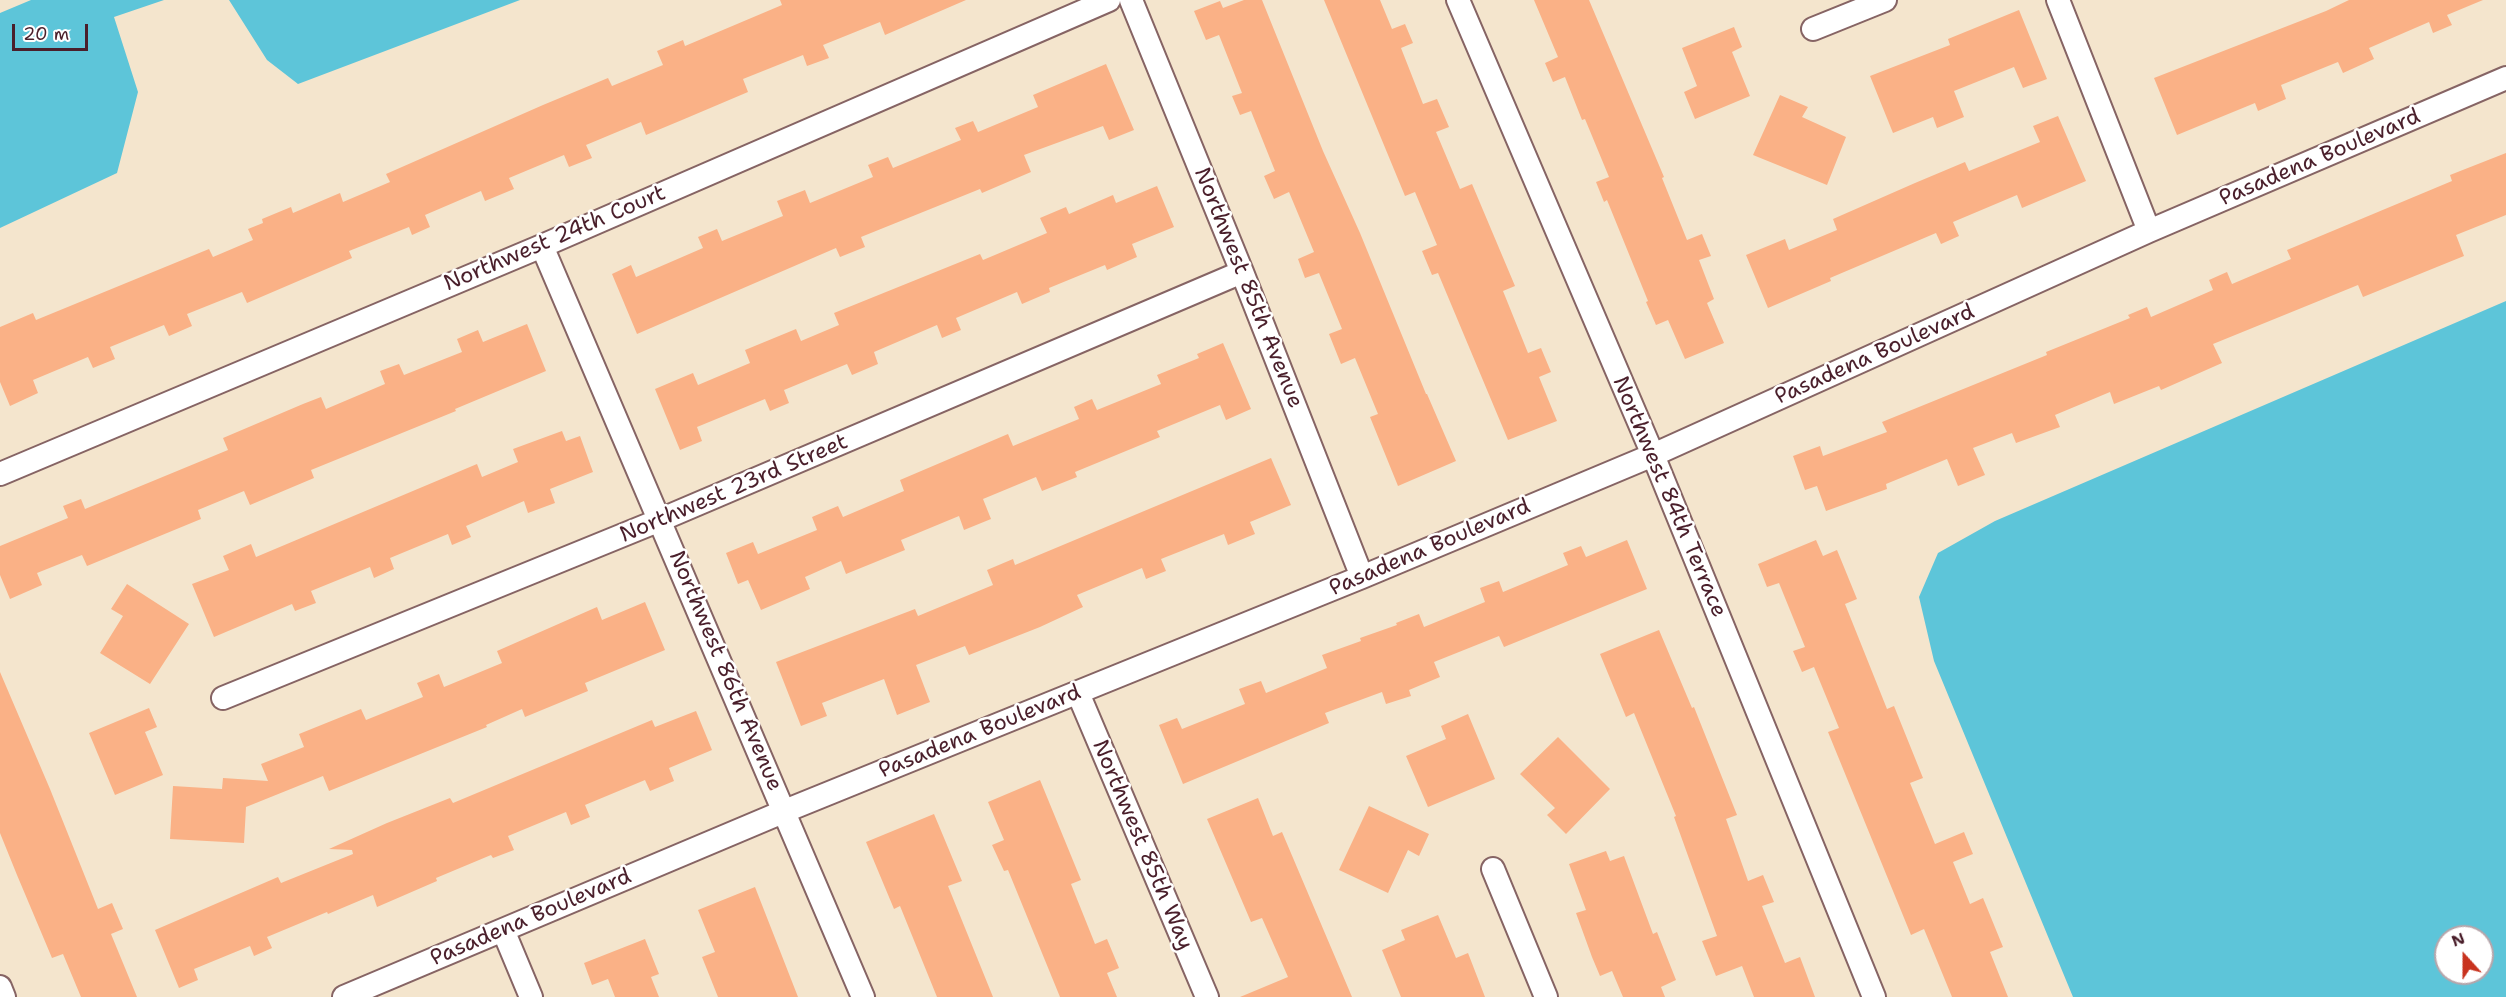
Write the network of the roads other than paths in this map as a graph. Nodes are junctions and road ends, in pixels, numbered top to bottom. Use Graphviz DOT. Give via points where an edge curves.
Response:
graph roads {
  1 [pos="1109,0"];
  2 [pos="1131,0"];
  3 [pos="1458,0"];
  4 [pos="1885,0"];
  5 [pos="2058,0"];
  6 [pos="1813,28"];
  7 [pos="2506,78"];
  8 [pos="2150,231"];
  9 [pos="542,246"];
  10 [pos="1242,273"];
  11 [pos="1653,456"];
  12 [pos="0,474"];
  13 [pos="660,520"];
  14 [pos="1362,577"];
  15 [pos="1078,693"];
  16 [pos="223,698"];
  17 [pos="785,811"];
  18 [pos="1492,869"];
  19 [pos="503,930"];
  20 [pos="0,987"];
  21 [pos="4,997"];
  22 [pos="344,997"];
  23 [pos="531,997"];
  24 [pos="863,997"];
  25 [pos="1207,997"];
  26 [pos="1546,997"];
  27 [pos="1874,997"];
  1 -- 9 [label="street, Northwest 24th Court"];
  2 -- 10 [label="street, Northwest 85th Avenue"];
  3 -- 11 [label="street, Northwest 84th Terrace"];
  4 -- 6 [label="street"];
  5 -- 8 [label="street"];
  7 -- 8 [label="street, Pasadena Boulevard"];
  8 -- 11 [label="street, Pasadena Boulevard"];
  9 -- 12 [label="street, Northwest 24th Court"];
  9 -- 13 [label="street, Northwest 86th Avenue"];
  10 -- 13 [label="street, Northwest 23rd Street"];
  10 -- 14 [label="street, Northwest 85th Avenue"];
  11 -- 14 [label="street, Pasadena Boulevard"];
  11 -- 27 [label="street, Northwest 84th Terrace"];
  13 -- 16 [label="street, Northwest 23rd Street"];
  13 -- 17 [label="street, Northwest 86th Avenue"];
  14 -- 15 [label="street, Pasadena Boulevard"];
  15 -- 17 [label="street, Pasadena Boulevard"];
  15 -- 25 [label="street, Northwest 85th Way"];
  17 -- 19 [label="street, Pasadena Boulevard"];
  17 -- 24 [label="street, Northwest 86th Avenue"];
  18 -- 26 [label="street"];
  19 -- 22 [label="street, Pasadena Boulevard"];
  19 -- 23 [label="street"];
  20 -- 21 [label="street"];
}
